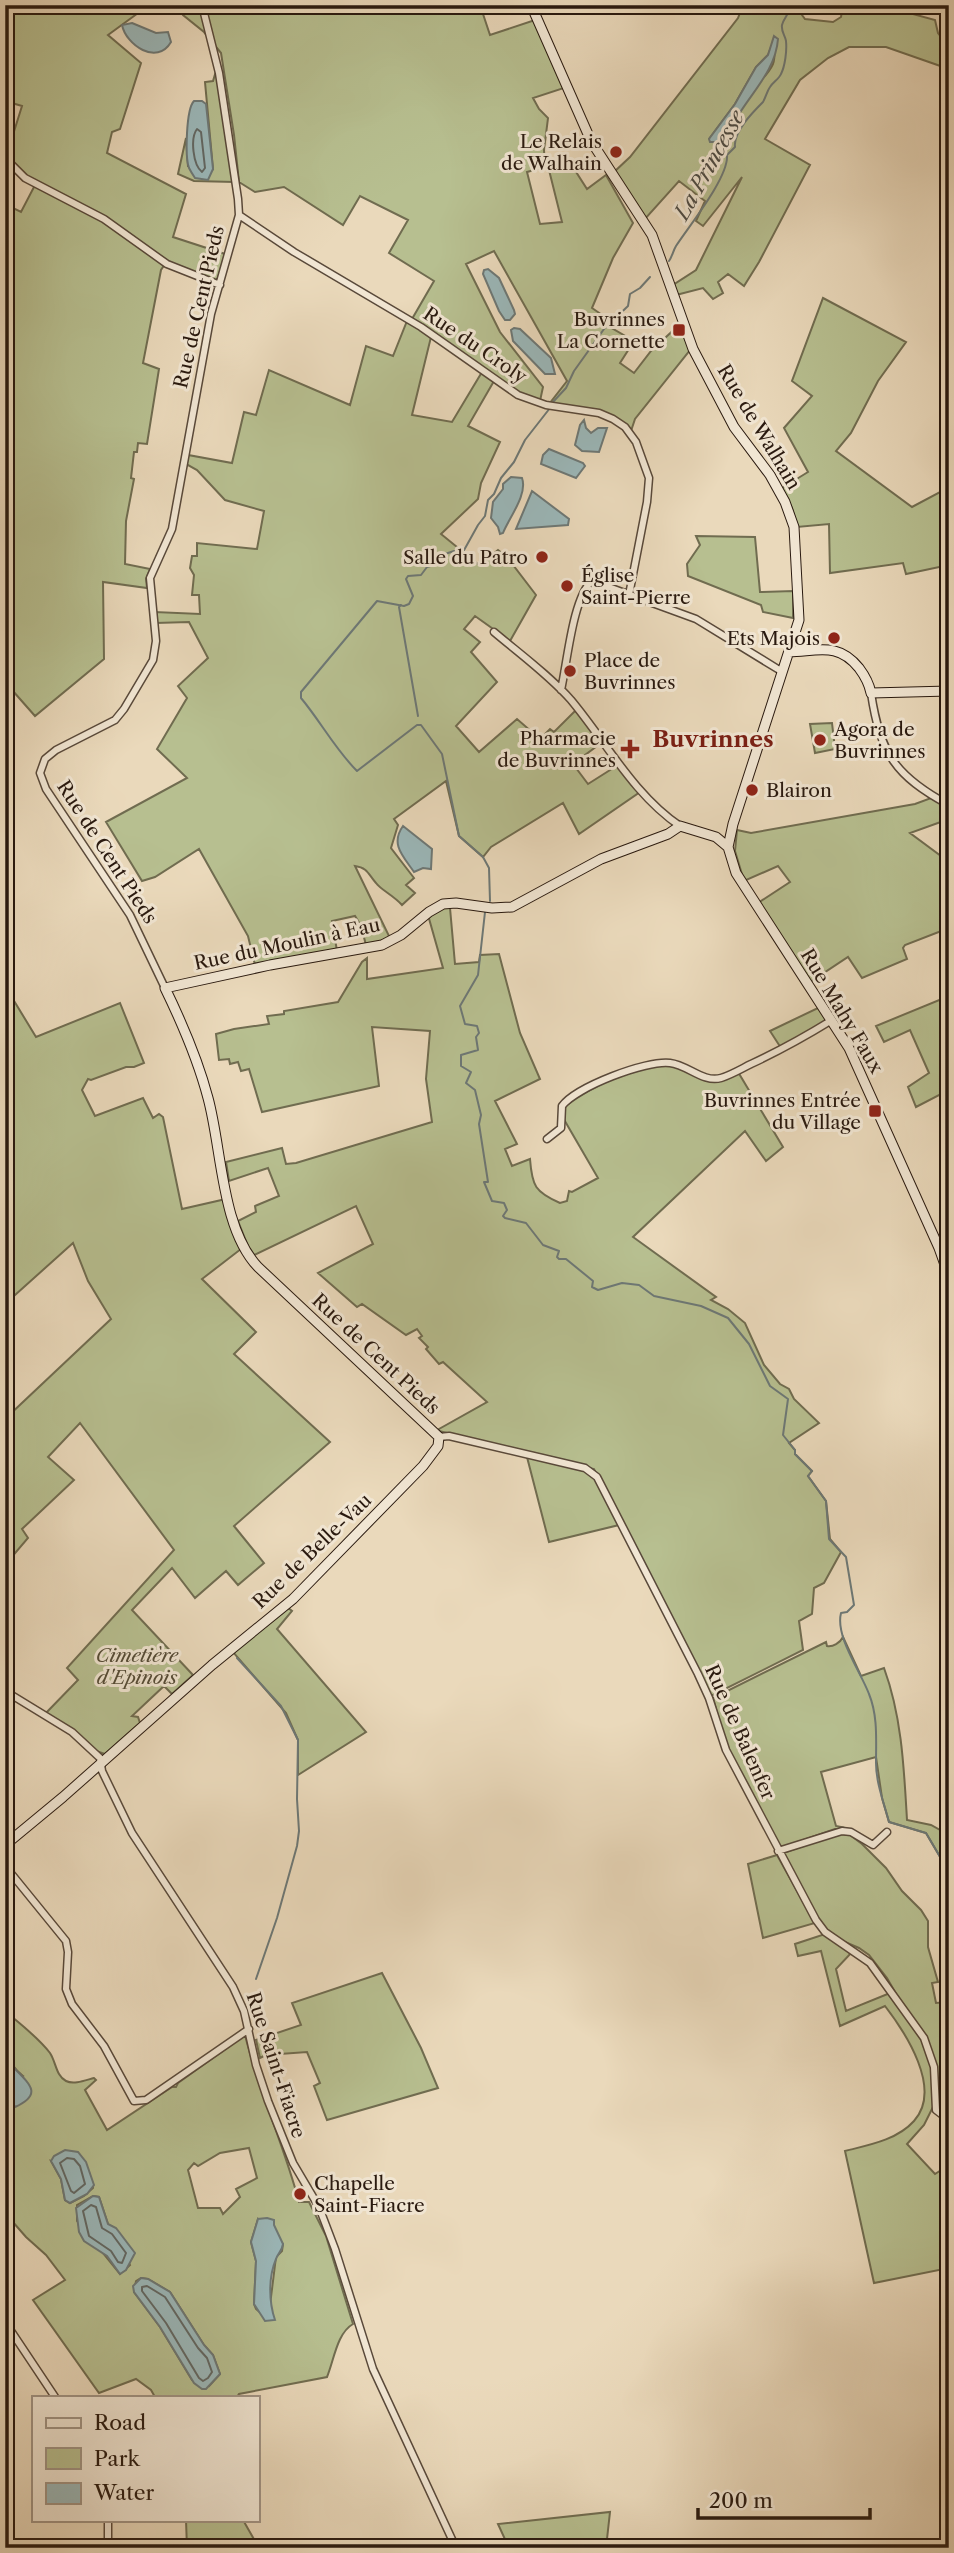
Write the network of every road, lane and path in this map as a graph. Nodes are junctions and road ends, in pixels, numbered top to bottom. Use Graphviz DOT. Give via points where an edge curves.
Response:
graph roads {
  1 [pos="202,5"];
  2 [pos="530,5"];
  3 [pos="5,158"];
  4 [pos="239,215"];
  5 [pos="220,285"];
  6 [pos="629,595"];
  7 [pos="494,632"];
  8 [pos="789,652"];
  9 [pos="781,671"];
  10 [pos="561,690"];
  11 [pos="949,691"];
  12 [pos="871,693"];
  13 [pos="949,806"];
  14 [pos="680,826"];
  15 [pos="728,847"];
  16 [pos="165,988"];
  17 [pos="832,1020"];
  18 [pos="547,1139"];
  19 [pos="949,1276"];
  20 [pos="439,1437"];
  21 [pos="5,1690"];
  22 [pos="101,1763"];
  23 [pos="887,1832"];
  24 [pos="5,1845"];
  25 [pos="778,1852"];
  26 [pos="5,1866"];
  27 [pos="248,2029"];
  28 [pos="949,2120"];
  29 [pos="5,2322"];
  30 [pos="54,2396"];
  31 [pos="108,2522"];
  32 [pos="108,2548"];
  33 [pos="456,2548"];
  1 -- 4 [label="street, Rue de Cent Pieds" via="219,73"];
  2 -- 8 [label="street, Rue de Walhain" via="595,148 652,235 692,349 734,426 788,509 794,527 799,603"];
  3 -- 5 [label="street" via="25,178 104,219 167,264"];
  4 -- 5 [label="street, Rue de Cent Pieds"];
  4 -- 6 [label="street, Rue du Croly" via="421,327 518,395 546,405 599,413 625,427 636,442 649,478"];
  5 -- 16 [label="street, Rue de Cent Pieds" via="172,529 150,578 156,641 153,660 118,716 51,753 40,773 130,915"];
  6 -- 9 [label="street" via="696,619"];
  6 -- 10 [label="street" via="589,582 575,616"];
  7 -- 10 [label="street"];
  8 -- 9 [label="street, Rue de Walhain"];
  8 -- 12 [label="street" via="843,652 864,674"];
  9 -- 15 [label="street, Rue de Walhain"];
  10 -- 14 [label="street" via="643,792"];
  11 -- 12 [label="street"];
  12 -- 13 [label="street" via="879,733 891,758 917,786"];
  14 -- 15 [label="street" via="716,837"];
  14 -- 16 [label="street, Rue du Moulin à Eau" via="601,859 512,907 443,904 382,945"];
  15 -- 17 [label="street, Rue Mahy Faux" via="742,884"];
  16 -- 20 [label="street, Rue de Cent Pieds" via="208,1097 233,1217 248,1256"];
  17 -- 18 [label="street" via="723,1077 705,1077 666,1063 601,1083 566,1101 560,1112 561,1128"];
  17 -- 19 [label="street, Rue Mahy Faux" via="862,1073"];
  20 -- 22 [label="street, Rue de Belle-Vau" via="436,1451 423,1466 293,1599"];
  20 -- 25 [label="street, Rue de Balenfer" via="585,1468 597,1477 698,1674 726,1750"];
  21 -- 22 [label="street" via="72,1732"];
  22 -- 24 [label="street, Rue de Belle-Vau"];
  22 -- 27 [label="street, Rue Saint-Fiacre" via="132,1833 233,1987"];
  23 -- 25 [label="street" via="873,1845 842,1831"];
  25 -- 28 [label="street, Rue de Balenfer" via="820,1926 870,1963 920,2032 934,2067 936,2110"];
  26 -- 27 [label="street" via="66,1941 66,1989 72,2004 104,2046 134,2101 146,2100"];
  27 -- 33 [label="street, Rue Saint-Fiacre" via="268,2101 293,2163 319,2207 371,2364"];
  29 -- 30 [label="street"];
  31 -- 32 [label="street"];
}
